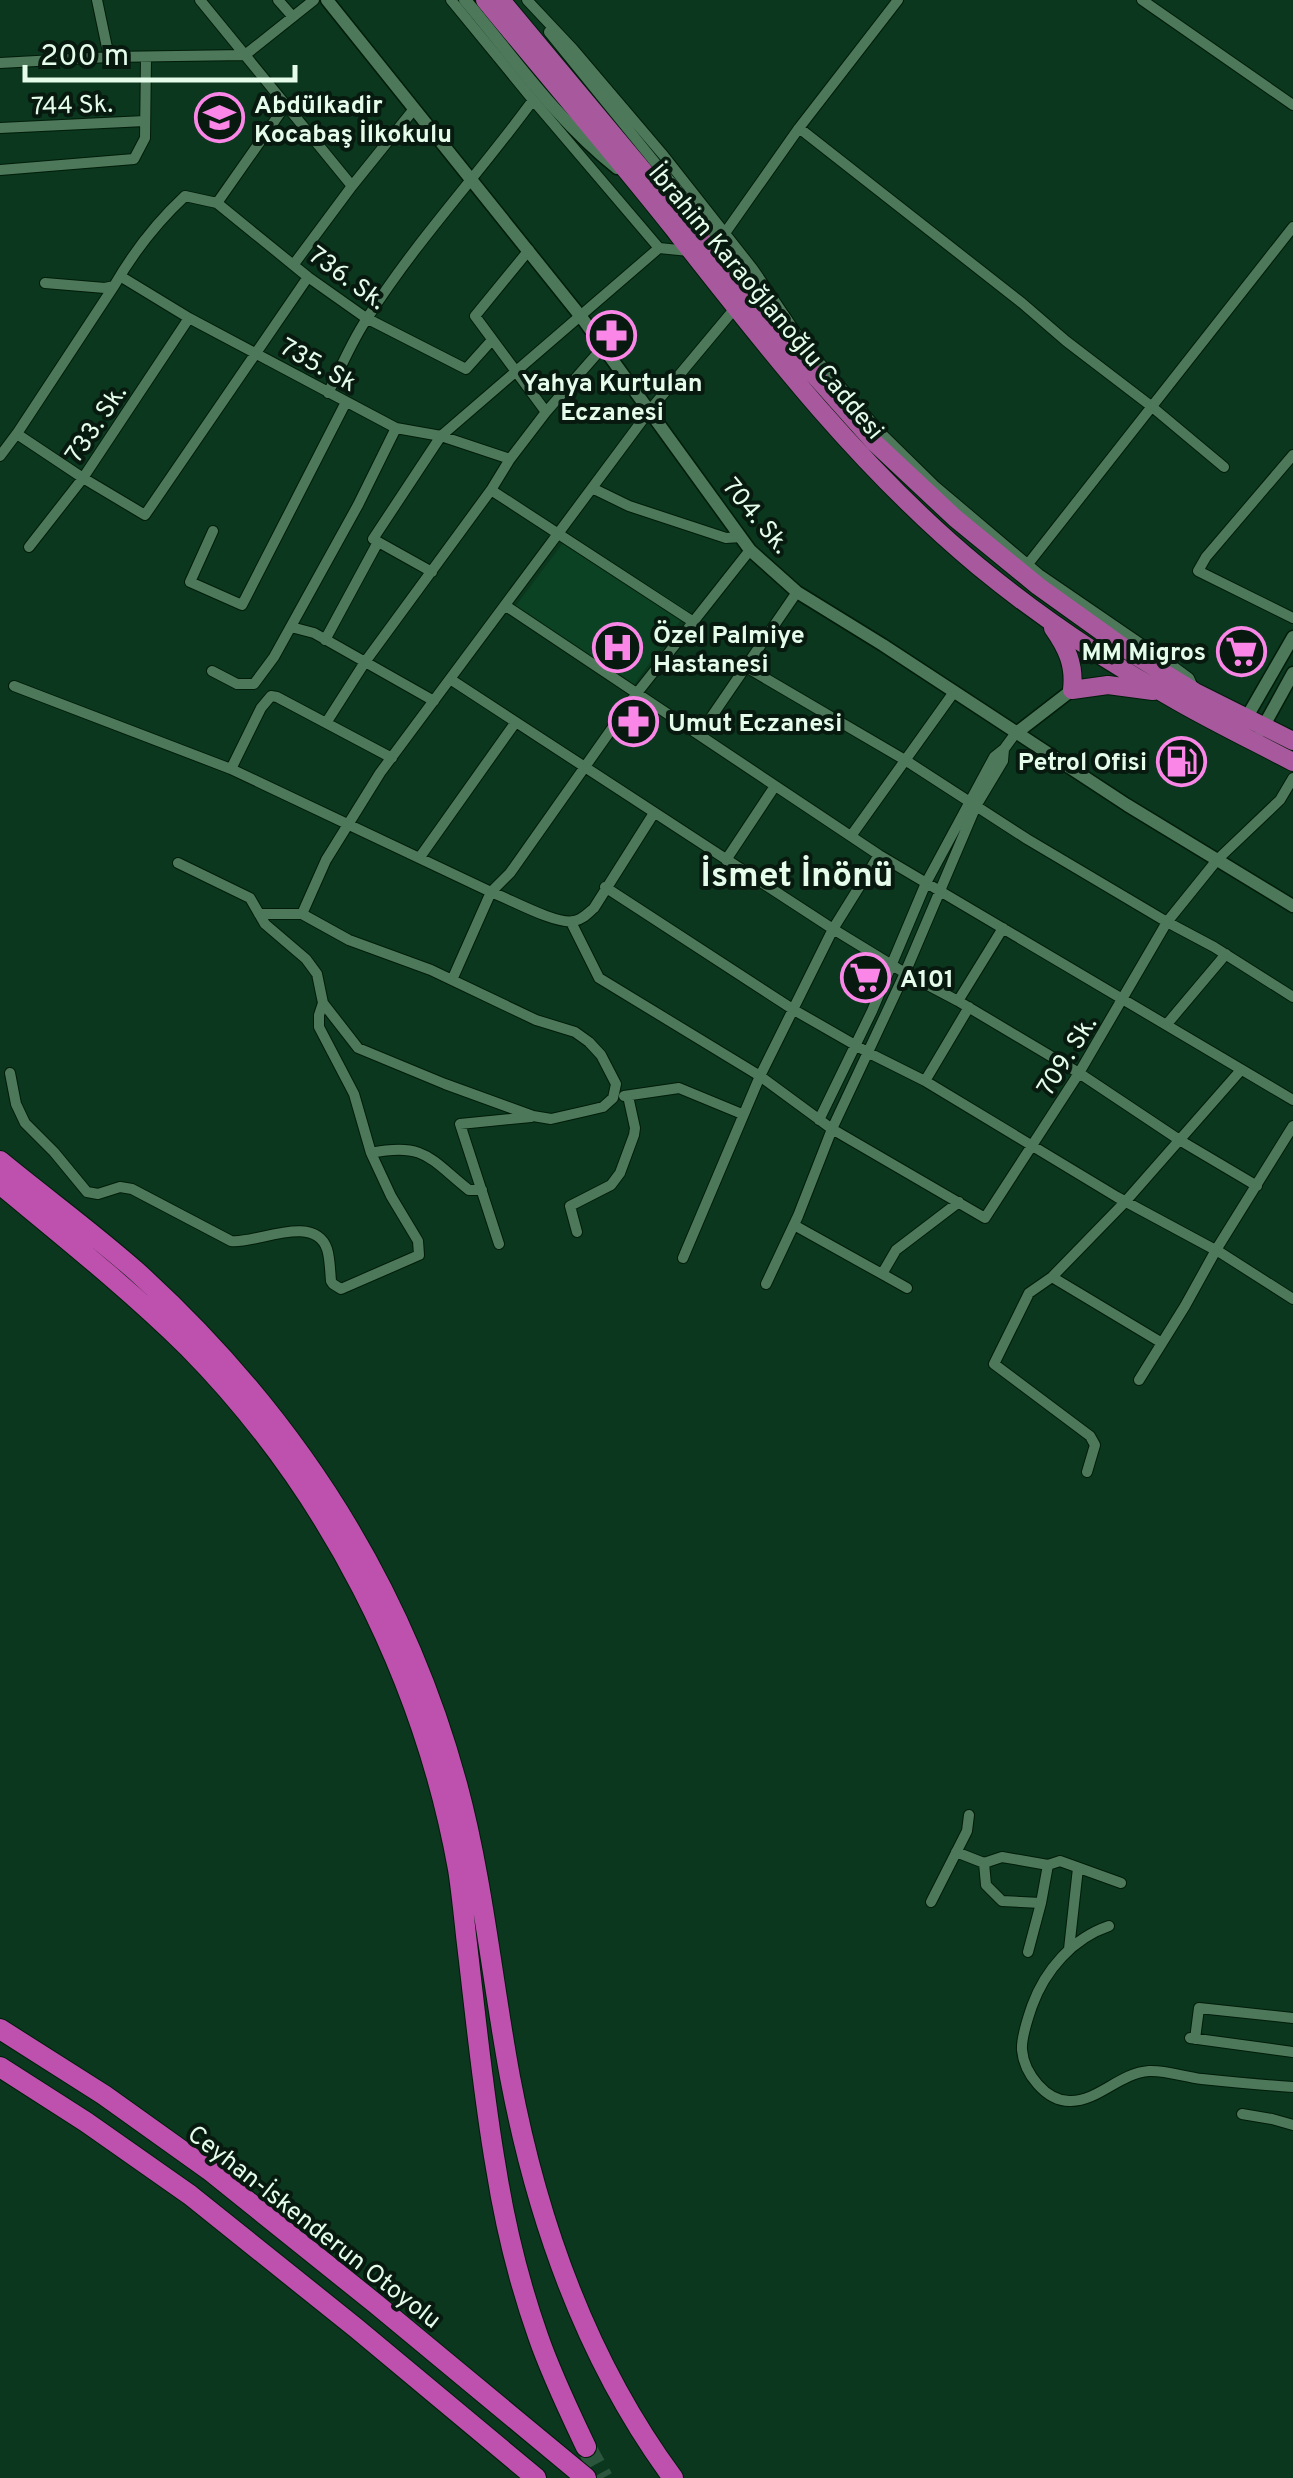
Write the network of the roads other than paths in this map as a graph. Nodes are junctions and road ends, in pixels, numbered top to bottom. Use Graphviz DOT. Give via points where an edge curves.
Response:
graph roads {
  1 [pos="97,0"];
  2 [pos="200,0"];
  3 [pos="278,0"];
  4 [pos="314,0"];
  5 [pos="327,0"];
  6 [pos="451,0"];
  7 [pos="465,0"];
  8 [pos="484,0"];
  9 [pos="502,0"];
  10 [pos="898,0"];
  11 [pos="1142,0"];
  12 [pos="530,3"];
  13 [pos="293,17"];
  14 [pos="245,55"];
  15 [pos="109,58"];
  16 [pos="146,58"];
  17 [pos="0,64"];
  18 [pos="533,100"];
  19 [pos="1293,105"];
  20 [pos="285,106"];
  21 [pos="414,109"];
  22 [pos="146,121"];
  23 [pos="0,128"];
  24 [pos="798,128"];
  25 [pos="0,170"];
  26 [pos="470,178"];
  27 [pos="635,182"];
  28 [pos="352,186"];
  29 [pos="217,203"];
  30 [pos="1293,227"];
  31 [pos="725,234"];
  32 [pos="659,248"];
  33 [pos="529,250"];
  34 [pos="690,251"];
  35 [pos="294,264"];
  36 [pos="308,277"];
  37 [pos="117,281"];
  38 [pos="45,283"];
  39 [pos="736,307"];
  40 [pos="582,317"];
  41 [pos="189,318"];
  42 [pos="366,318"];
  43 [pos="492,340"];
  44 [pos="603,347"];
  45 [pos="256,351"];
  46 [pos="516,372"];
  47 [pos="328,392"];
  48 [pos="346,402"];
  49 [pos="1152,406"];
  50 [pos="650,410"];
  51 [pos="546,412"];
  52 [pos="396,428"];
  53 [pos="17,434"];
  54 [pos="441,436"];
  55 [pos="1293,455"];
  56 [pos="0,456"];
  57 [pos="510,459"];
  58 [pos="1224,467"];
  59 [pos="82,478"];
  60 [pos="592,488"];
  61 [pos="491,490"];
  62 [pos="213,531"];
  63 [pos="558,535"];
  64 [pos="740,537"];
  65 [pos="378,542"];
  66 [pos="28,547"];
  67 [pos="750,550"];
  68 [pos="1028,564"];
  69 [pos="432,572"];
  70 [pos="797,592"];
  71 [pos="506,606"];
  72 [pos="1293,618"];
  73 [pos="1048,619"];
  74 [pos="692,621"];
  75 [pos="290,627"];
  76 [pos="1293,638"];
  77 [pos="325,640"];
  78 [pos="365,662"];
  79 [pos="746,667"];
  80 [pos="212,671"];
  81 [pos="1293,673"];
  82 [pos="450,679"];
  83 [pos="14,686"];
  84 [pos="1072,690"];
  85 [pos="954,692"];
  86 [pos="1161,692"];
  87 [pos="1196,692"];
  88 [pos="637,693"];
  89 [pos="434,700"];
  90 [pos="326,723"];
  91 [pos="515,723"];
  92 [pos="1242,725"];
  93 [pos="1016,734"];
  94 [pos="1259,734"];
  95 [pos="698,735"];
  96 [pos="1293,741"];
  97 [pos="392,758"];
  98 [pos="905,760"];
  99 [pos="1293,762"];
  100 [pos="586,765"];
  101 [pos="231,769"];
  102 [pos="1293,778"];
  103 [pos="775,786"];
  104 [pos="973,804"];
  105 [pos="654,813"];
  106 [pos="348,826"];
  107 [pos="850,836"];
  108 [pos="879,854"];
  109 [pos="420,857"];
  110 [pos="726,860"];
  111 [pos="1217,860"];
  112 [pos="178,863"];
  113 [pos="926,884"];
  114 [pos="605,887"];
  115 [pos="939,891"];
  116 [pos="491,892"];
  117 [pos="1293,906"];
  118 [pos="259,914"];
  119 [pos="302,914"];
  120 [pos="571,922"];
  121 [pos="1167,922"];
  122 [pos="1003,928"];
  123 [pos="833,929"];
  124 [pos="1226,954"];
  125 [pos="892,965"];
  126 [pos="905,973"];
  127 [pos="452,980"];
  128 [pos="1124,998"];
  129 [pos="1293,998"];
  130 [pos="958,1001"];
  131 [pos="323,1003"];
  132 [pos="969,1008"];
  133 [pos="794,1010"];
  134 [pos="1167,1024"];
  135 [pos="856,1046"];
  136 [pos="869,1053"];
  137 [pos="1242,1070"];
  138 [pos="1079,1073"];
  139 [pos="10,1074"];
  140 [pos="760,1076"];
  141 [pos="925,1082"];
  142 [pos="628,1096"];
  143 [pos="613,1098"];
  144 [pos="1293,1100"];
  145 [pos="742,1114"];
  146 [pos="537,1117"];
  147 [pos="820,1120"];
  148 [pos="1293,1126"];
  149 [pos="832,1129"];
  150 [pos="1181,1141"];
  151 [pos="1032,1145"];
  152 [pos="372,1153"];
  153 [pos="0,1161"];
  154 [pos="0,1184"];
  155 [pos="1257,1186"];
  156 [pos="482,1190"];
  157 [pos="960,1202"];
  158 [pos="1125,1202"];
  159 [pos="794,1225"];
  160 [pos="577,1232"];
  161 [pos="499,1244"];
  162 [pos="1216,1250"];
  163 [pos="683,1258"];
  164 [pos="882,1274"];
  165 [pos="1052,1277"];
  166 [pos="766,1284"];
  167 [pos="907,1288"];
  168 [pos="1293,1299"];
  169 [pos="1162,1343"];
  170 [pos="1139,1380"];
  171 [pos="1086,1472"];
  172 [pos="968,1815"];
  173 [pos="956,1852"];
  174 [pos="984,1862"];
  175 [pos="1048,1865"];
  176 [pos="1078,1868"];
  177 [pos="1121,1883"];
  178 [pos="931,1902"];
  179 [pos="1041,1904"];
  180 [pos="1109,1926"];
  181 [pos="1069,1949"];
  182 [pos="1028,1952"];
  183 [pos="1293,2018"];
  184 [pos="0,2029"];
  185 [pos="1293,2052"];
  186 [pos="0,2066"];
  187 [pos="1293,2088"];
  188 [pos="1242,2114"];
  189 [pos="1293,2126"];
  190 [pos="586,2447"];
  191 [pos="536,2478"];
  192 [pos="586,2478"];
  193 [pos="673,2478"];
  1 -- 15 [label="street"];
  2 -- 14 [label="street"];
  3 -- 13 [label="street"];
  4 -- 13 [label="street"];
  5 -- 21 [label="street, 704. Sk."];
  6 -- 18 [label="street"];
  7 -- 27 [label="street" via="564,120"];
  8 -- 27 [label="highway, İbrahim Karaoğlanoğlu Caddesi"];
  9 -- 87 [label="highway, İbrahim Karaoğlanoğlu Caddesi" via="875,443 1038,586"];
  10 -- 24 [label="street"];
  11 -- 19 [label="street"];
  12 -- 31 [label="street" via="714,235"];
  13 -- 14 [label="street"];
  14 -- 16 [label="street"];
  14 -- 20 [label="street"];
  15 -- 16 [label="street"];
  15 -- 17 [label="street"];
  16 -- 22 [label="street"];
  18 -- 26 [label="street"];
  18 -- 32 [label="street"];
  20 -- 28 [label="street"];
  20 -- 29 [label="street"];
  21 -- 26 [label="street, 704. Sk."];
  21 -- 28 [label="street"];
  22 -- 23 [label="street, 744 Sk."];
  22 -- 25 [label="street" via="134,159"];
  24 -- 31 [label="street"];
  24 -- 49 [label="street"];
  26 -- 33 [label="street, 704. Sk."];
  26 -- 42 [label="street"];
  27 -- 34 [label="highway, İbrahim Karaoğlanoğlu Caddesi"];
  28 -- 35 [label="street"];
  29 -- 35 [label="street, 736. Sk."];
  29 -- 37 [label="street" via="184,196"];
  30 -- 49 [label="street"];
  31 -- 68 [label="street" via="851,401"];
  32 -- 34 [label="street"];
  32 -- 40 [label="street"];
  33 -- 40 [label="street, 704. Sk."];
  33 -- 43 [label="street" via="475,316"];
  34 -- 39 [label="highway, İbrahim Karaoğlanoğlu Caddesi"];
  35 -- 36 [label="street, 736. Sk."];
  36 -- 42 [label="street, 736. Sk."];
  36 -- 45 [label="street"];
  37 -- 38 [label="street" via="105,288"];
  37 -- 41 [label="street, 735. Sk"];
  37 -- 53 [label="street"];
  39 -- 50 [label="street"];
  39 -- 73 [label="highway, İbrahim Karaoğlanoğlu Caddesi" via="840,434 904,499"];
  40 -- 44 [label="street, 704. Sk."];
  40 -- 46 [label="street"];
  41 -- 45 [label="street, 735. Sk"];
  41 -- 59 [label="street, 733. Sk."];
  42 -- 43 [label="street, 736. Sk." via="466,369"];
  42 -- 47 [label="street"];
  43 -- 46 [label="street"];
  44 -- 50 [label="street, 704. Sk."];
  44 -- 51 [label="street"];
  45 -- 47 [label="street, 735. Sk"];
  45 -- 59 [label="street" via="145,515"];
  46 -- 51 [label="street"];
  46 -- 54 [label="street"];
  47 -- 48 [label="street, 735. Sk"];
  48 -- 52 [label="street, 735. Sk"];
  48 -- 62 [label="street" via="242,605 190,582"];
  49 -- 58 [label="street"];
  49 -- 68 [label="street"];
  50 -- 60 [label="street"];
  50 -- 64 [label="street, 704. Sk."];
  51 -- 57 [label="street"];
  52 -- 54 [label="street, 735. Sk"];
  52 -- 75 [label="street"];
  53 -- 56 [label="street"];
  53 -- 59 [label="street"];
  54 -- 57 [label="street, 735. Sk"];
  54 -- 65 [label="street" via="373,539"];
  55 -- 72 [label="street" via="1198,572"];
  57 -- 61 [label="street"];
  59 -- 66 [label="street, 733. Sk."];
  60 -- 63 [label="street"];
  60 -- 64 [label="street" via="694,528"];
  61 -- 63 [label="street"];
  61 -- 69 [label="street"];
  63 -- 71 [label="street"];
  63 -- 74 [label="street"];
  64 -- 67 [label="street, 704. Sk."];
  65 -- 69 [label="street"];
  65 -- 77 [label="street"];
  67 -- 70 [label="street, 704. Sk."];
  67 -- 74 [label="street"];
  68 -- 87 [label="street" via="1166,660"];
  69 -- 78 [label="street"];
  70 -- 79 [label="street"];
  70 -- 85 [label="street, 704. Sk."];
  71 -- 82 [label="street"];
  71 -- 88 [label="street"];
  73 -- 84 [label="highway" via="1070,657"];
  73 -- 86 [label="highway, İbrahim Karaoğlanoğlu Caddesi"];
  74 -- 88 [label="street"];
  75 -- 77 [label="street"];
  75 -- 80 [label="street" via="254,684 237,684"];
  76 -- 92 [label="street"];
  77 -- 78 [label="street"];
  78 -- 89 [label="street"];
  78 -- 90 [label="street"];
  79 -- 95 [label="street"];
  79 -- 98 [label="street"];
  81 -- 94 [label="street"];
  82 -- 89 [label="street"];
  82 -- 91 [label="street"];
  83 -- 101 [label="street"];
  84 -- 86 [label="highway" via="1108,685"];
  84 -- 93 [label="street"];
  85 -- 93 [label="street, 704. Sk."];
  85 -- 98 [label="street"];
  86 -- 92 [label="highway, İbrahim Karaoğlanoğlu Caddesi"];
  87 -- 92 [label="highway, İbrahim Karaoğlanoğlu Caddesi"];
  88 -- 95 [label="street"];
  88 -- 100 [label="street"];
  89 -- 97 [label="street"];
  90 -- 97 [label="street"];
  90 -- 101 [label="street" via="270,696"];
  91 -- 100 [label="street"];
  91 -- 109 [label="street"];
  92 -- 94 [label="highway, İbrahim Karaoğlanoğlu Caddesi"];
  93 -- 104 [label="street" via="994,758"];
  93 -- 111 [label="street, 704. Sk."];
  94 -- 96 [label="highway, İbrahim Karaoğlanoğlu Caddesi"];
  94 -- 99 [label="highway, İbrahim Karaoğlanoğlu Caddesi"];
  95 -- 103 [label="street"];
  97 -- 106 [label="street"];
  98 -- 104 [label="street"];
  98 -- 107 [label="street"];
  100 -- 105 [label="street"];
  100 -- 116 [label="street"];
  101 -- 106 [label="street"];
  102 -- 111 [label="street, 709. Sk." via="1280,800"];
  103 -- 107 [label="street"];
  103 -- 110 [label="street"];
  104 -- 113 [label="street"];
  104 -- 115 [label="street"];
  104 -- 121 [label="street"];
  105 -- 110 [label="street"];
  105 -- 114 [label="street"];
  106 -- 109 [label="street"];
  106 -- 119 [label="street"];
  107 -- 108 [label="street"];
  108 -- 113 [label="street"];
  108 -- 123 [label="street"];
  109 -- 116 [label="street"];
  110 -- 123 [label="street"];
  111 -- 117 [label="street, 704. Sk."];
  111 -- 121 [label="street, 709. Sk."];
  112 -- 118 [label="street" via="250,898"];
  113 -- 115 [label="street"];
  113 -- 125 [label="street"];
  114 -- 120 [label="street" via="594,908"];
  114 -- 133 [label="street"];
  115 -- 122 [label="street"];
  115 -- 126 [label="street"];
  116 -- 120 [label="street"];
  116 -- 127 [label="street"];
  118 -- 119 [label="street"];
  118 -- 131 [label="street" via="306,958"];
  119 -- 127 [label="street"];
  120 -- 140 [label="street" via="599,978"];
  121 -- 124 [label="street"];
  121 -- 128 [label="street, 709. Sk."];
  122 -- 128 [label="street"];
  122 -- 130 [label="street"];
  123 -- 125 [label="street"];
  123 -- 133 [label="street"];
  124 -- 129 [label="street"];
  124 -- 134 [label="street"];
  125 -- 126 [label="street"];
  125 -- 135 [label="street"];
  126 -- 130 [label="street"];
  126 -- 136 [label="street"];
  127 -- 143 [label="street" via="589,1042 616,1084"];
  128 -- 134 [label="street"];
  128 -- 138 [label="street, 709. Sk."];
  130 -- 132 [label="street"];
  131 -- 146 [label="street" via="358,1048"];
  131 -- 152 [label="street" via="319,1028 354,1094"];
  132 -- 138 [label="street"];
  132 -- 141 [label="street"];
  133 -- 135 [label="street"];
  133 -- 140 [label="street"];
  134 -- 137 [label="street"];
  135 -- 136 [label="street"];
  135 -- 147 [label="street"];
  136 -- 141 [label="street"];
  136 -- 149 [label="street"];
  137 -- 144 [label="street"];
  137 -- 150 [label="street"];
  138 -- 150 [label="street"];
  138 -- 151 [label="street, 709. Sk."];
  139 -- 152 [label="street" via="24,1123 87,1192 132,1189 230,1241 304,1232 326,1247 331,1281 341,1288 420,1255"];
  140 -- 145 [label="street"];
  140 -- 147 [label="street"];
  141 -- 151 [label="street"];
  142 -- 143 [label="street"];
  142 -- 145 [label="street" via="679,1088"];
  142 -- 160 [label="street" via="635,1128 620,1174 611,1186 570,1206"];
  143 -- 146 [label="street" via="586,1112"];
  145 -- 163 [label="street"];
  146 -- 156 [label="street" via="460,1124"];
  147 -- 149 [label="street"];
  148 -- 155 [label="street"];
  149 -- 157 [label="street"];
  149 -- 159 [label="street"];
  150 -- 155 [label="street"];
  150 -- 158 [label="street"];
  151 -- 157 [label="street, 709. Sk." via="985,1218"];
  151 -- 158 [label="street"];
  152 -- 156 [label="street" via="417,1151 469,1190"];
  153 -- 193 [label="highway" via="136,1271 255,1394 308,1463 383,1588 412,1648 458,1785 514,2095 554,2250 614,2383"];
  154 -- 190 [label="highway" via="121,1284 240,1405 328,1530 395,1656 426,1741 458,1870 496,2170 515,2260 538,2338"];
  155 -- 162 [label="street"];
  156 -- 161 [label="street"];
  157 -- 164 [label="street" via="896,1250"];
  158 -- 162 [label="street"];
  158 -- 165 [label="street"];
  159 -- 164 [label="street"];
  159 -- 166 [label="street"];
  162 -- 168 [label="street"];
  162 -- 169 [label="street"];
  164 -- 167 [label="street"];
  165 -- 169 [label="street"];
  165 -- 171 [label="street" via="1029,1292 994,1364 1090,1436 1095,1445"];
  169 -- 170 [label="street"];
  172 -- 173 [label="street"];
  173 -- 174 [label="street"];
  173 -- 178 [label="street"];
  174 -- 175 [label="street" via="1002,1857"];
  174 -- 179 [label="street" via="986,1885 1002,1901"];
  175 -- 176 [label="street" via="1060,1861"];
  175 -- 179 [label="street"];
  176 -- 177 [label="street"];
  176 -- 181 [label="street"];
  179 -- 182 [label="street"];
  180 -- 181 [label="street"];
  181 -- 187 [label="street" via="1039,1990 1022,2050 1030,2077 1050,2095 1070,2102 1150,2071"];
  183 -- 185 [label="street" via="1199,2008 1192,2038"];
  184 -- 192 [label="highway, Ceyhan-İskenderun Otoyolu" via="209,2170"];
  186 -- 191 [label="highway" via="190,2195"];
  188 -- 189 [label="street"];
}
